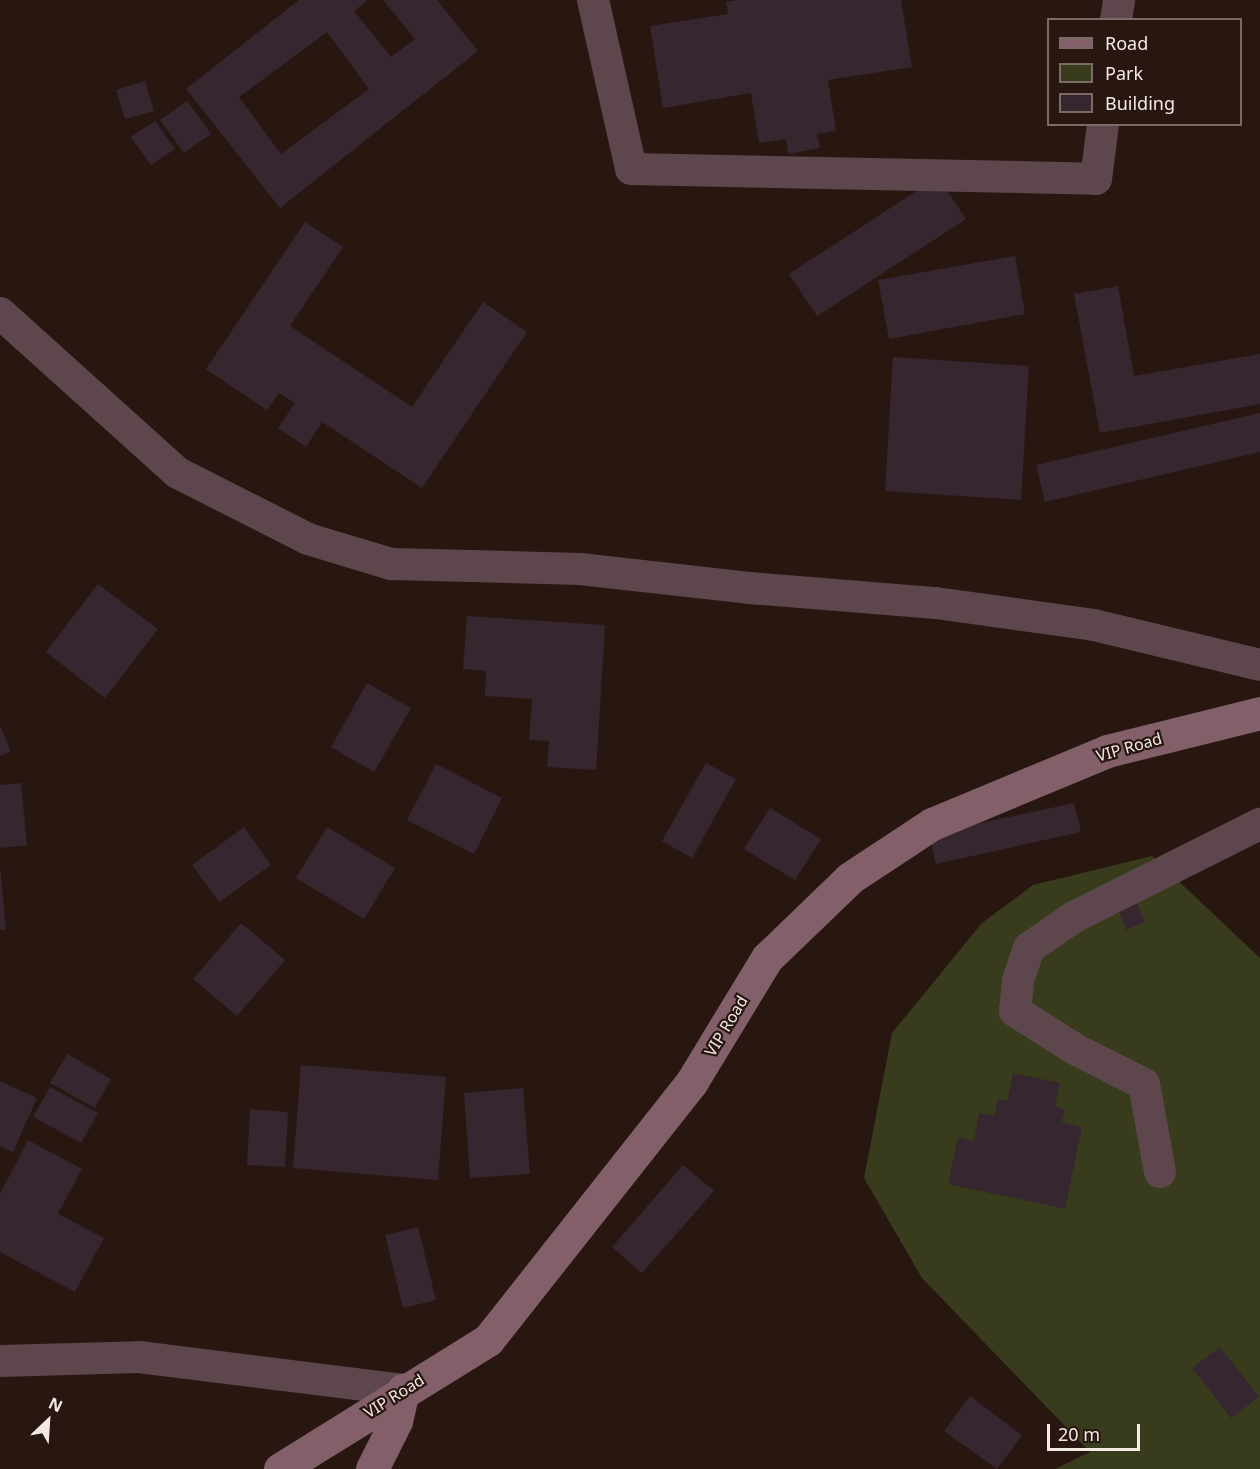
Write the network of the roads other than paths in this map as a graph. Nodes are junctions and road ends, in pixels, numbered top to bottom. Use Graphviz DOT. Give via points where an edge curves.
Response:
graph roads {
  1 [pos="593,0"];
  2 [pos="1119,0"];
  3 [pos="1116,18"];
  4 [pos="1103,126"];
  5 [pos="0,313"];
  6 [pos="1260,665"];
  7 [pos="1260,713"];
  8 [pos="1260,824"];
  9 [pos="1160,1172"];
  10 [pos="0,1361"];
  11 [pos="403,1390"];
  12 [pos="280,1469"];
  13 [pos="372,1469"];
  1 -- 4 [label="street" via="631,169 1096,179"];
  2 -- 3 [label="street"];
  5 -- 6 [label="street" via="178,473 308,539 392,564 580,569 936,603 1094,625"];
  7 -- 11 [label="main road, VIP Road" via="1107,751 932,824 850,878 767,958 691,1083 488,1340"];
  8 -- 9 [label="street" via="1074,917 1029,948 1018,980 1015,1011 1075,1049 1144,1084"];
  10 -- 11 [label="street" via="139,1358"];
  11 -- 12 [label="main road, VIP Road"];
  11 -- 13 [label="main road" via="396,1421"];
}
